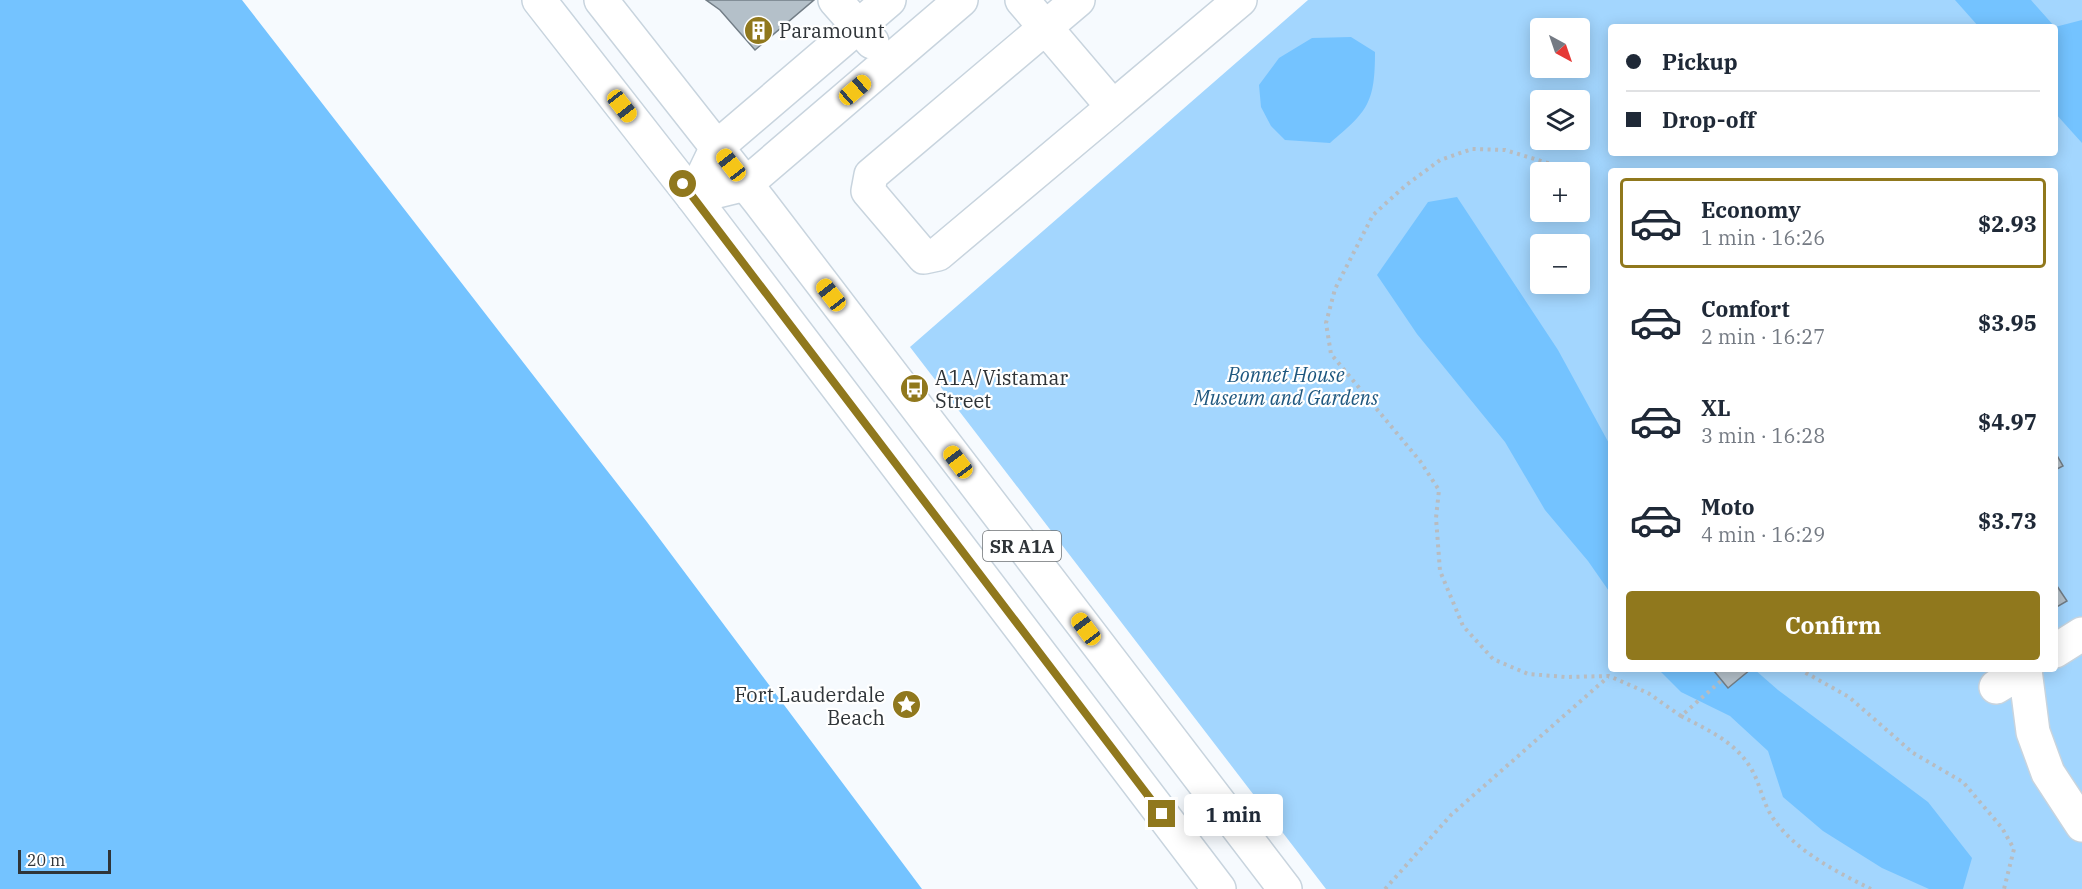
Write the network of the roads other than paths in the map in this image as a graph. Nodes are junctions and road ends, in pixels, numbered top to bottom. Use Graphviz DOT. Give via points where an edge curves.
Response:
graph roads {
  1 [pos="539,0"];
  2 [pos="601,0"];
  3 [pos="835,0"];
  4 [pos="888,0"];
  5 [pos="961,0"];
  6 [pos="1022,0"];
  7 [pos="1078,0"];
  8 [pos="1240,0"];
  9 [pos="858,26"];
  10 [pos="1046,28"];
  11 [pos="889,61"];
  12 [pos="1113,107"];
  13 [pos="717,147"];
  14 [pos="746,184"];
  15 [pos="693,197"];
  16 [pos="2082,634"];
  17 [pos="2058,649"];
  18 [pos="2020,672"];
  19 [pos="2025,672"];
  20 [pos="1996,687"];
  21 [pos="2082,825"];
  22 [pos="1219,889"];
  23 [pos="1285,889"];
  1 -- 15 [label="main road, SR A1A"];
  2 -- 13 [label="main road, SR A1A"];
  3 -- 9 [label="main road"];
  4 -- 9 [label="main road"];
  5 -- 11 [label="main road"];
  6 -- 10 [label="main road"];
  7 -- 10 [label="main road"];
  8 -- 12 [label="main road"];
  9 -- 11 [label="main road"];
  9 -- 13 [label="main road"];
  10 -- 12 [label="main road"];
  10 -- 12 [label="main road" via="871,175 868,191 924,257 938,254"];
  11 -- 14 [label="main road"];
  13 -- 14 [label="main road, SR A1A"];
  13 -- 15 [label="main road"];
  14 -- 15 [label="main road"];
  14 -- 23 [label="main road, SR A1A"];
  15 -- 22 [label="main road, SR A1A"];
  16 -- 17 [label="main road"];
  18 -- 20 [label="main road"];
  19 -- 21 [label="main road" via="2033,732 2044,762"];
}
